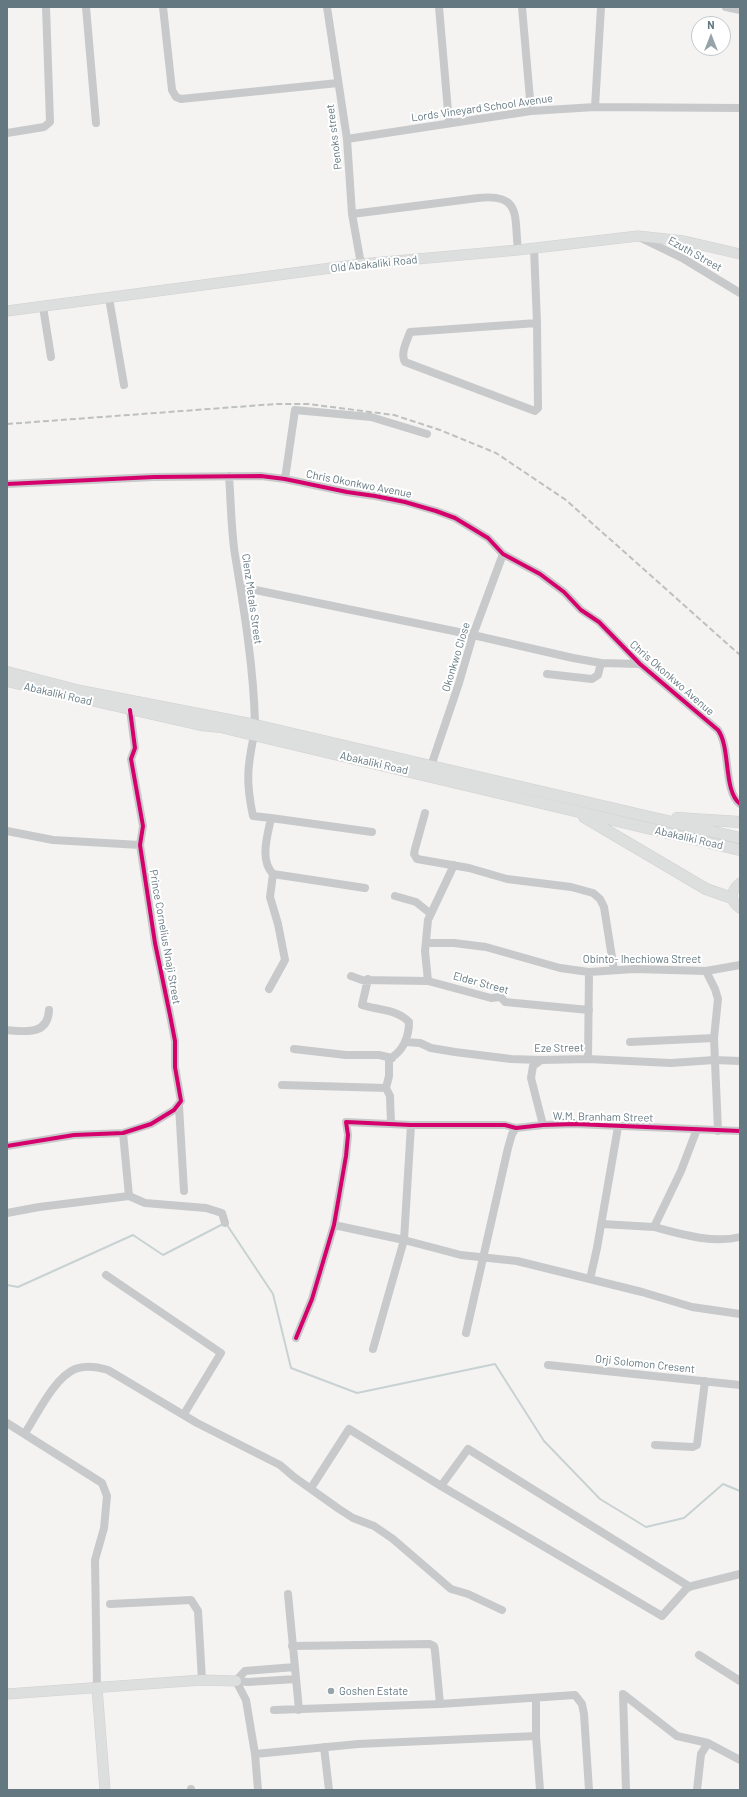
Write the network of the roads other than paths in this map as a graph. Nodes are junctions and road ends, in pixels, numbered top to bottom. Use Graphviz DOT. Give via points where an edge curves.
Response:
graph roads {
  1 [pos="46,7"];
  2 [pos="86,7"];
  3 [pos="163,7"];
  4 [pos="327,7"];
  5 [pos="438,7"];
  6 [pos="522,7"];
  7 [pos="601,7"];
  8 [pos="726,7"];
  9 [pos="740,10"];
  10 [pos="338,84"];
  11 [pos="595,107"];
  12 [pos="740,108"];
  13 [pos="531,111"];
  14 [pos="96,123"];
  15 [pos="449,123"];
  16 [pos="7,133"];
  17 [pos="347,139"];
  18 [pos="352,214"];
  19 [pos="638,236"];
  20 [pos="534,248"];
  21 [pos="518,250"];
  22 [pos="740,254"];
  23 [pos="361,264"];
  24 [pos="740,293"];
  25 [pos="110,298"];
  26 [pos="43,306"];
  27 [pos="7,311"];
  28 [pos="537,323"];
  29 [pos="51,357"];
  30 [pos="124,385"];
  31 [pos="427,434"];
  32 [pos="229,476"];
  33 [pos="285,479"];
  34 [pos="7,484"];
  35 [pos="503,554"];
  36 [pos="241,586"];
  37 [pos="473,635"];
  38 [pos="601,663"];
  39 [pos="640,664"];
  40 [pos="7,672"];
  41 [pos="548,674"];
  42 [pos="7,682"];
  43 [pos="130,710"];
  44 [pos="255,730"];
  45 [pos="431,766"];
  46 [pos="740,804"];
  47 [pos="573,810"];
  48 [pos="425,813"];
  49 [pos="645,816"];
  50 [pos="271,818"];
  51 [pos="740,822"];
  52 [pos="7,831"];
  53 [pos="372,832"];
  54 [pos="740,838"];
  55 [pos="140,845"];
  56 [pos="740,850"];
  57 [pos="454,865"];
  58 [pos="273,874"];
  59 [pos="740,882"];
  60 [pos="365,888"];
  61 [pos="395,896"];
  62 [pos="732,898"];
  63 [pos="740,908"];
  64 [pos="431,914"];
  65 [pos="426,943"];
  66 [pos="740,966"];
  67 [pos="614,970"];
  68 [pos="706,971"];
  69 [pos="589,972"];
  70 [pos="352,976"];
  71 [pos="368,979"];
  72 [pos="428,981"];
  73 [pos="269,989"];
  74 [pos="49,1010"];
  75 [pos="588,1010"];
  76 [pos="7,1030"];
  77 [pos="714,1038"];
  78 [pos="406,1042"];
  79 [pos="630,1042"];
  80 [pos="294,1049"];
  81 [pos="392,1058"];
  82 [pos="588,1059"];
  83 [pos="540,1060"];
  84 [pos="714,1060"];
  85 [pos="740,1061"];
  86 [pos="282,1085"];
  87 [pos="386,1088"];
  88 [pos="178,1106"];
  89 [pos="391,1124"];
  90 [pos="411,1125"];
  91 [pos="544,1125"];
  92 [pos="618,1127"];
  93 [pos="516,1128"];
  94 [pos="697,1129"];
  95 [pos="718,1130"];
  96 [pos="740,1131"];
  97 [pos="122,1133"];
  98 [pos="7,1146"];
  99 [pos="184,1192"];
  100 [pos="129,1196"];
  101 [pos="7,1213"];
  102 [pos="225,1223"];
  103 [pos="602,1224"];
  104 [pos="334,1225"];
  105 [pos="654,1227"];
  106 [pos="740,1238"];
  107 [pos="404,1240"];
  108 [pos="485,1257"];
  109 [pos="106,1275"];
  110 [pos="590,1279"];
  111 [pos="740,1314"];
  112 [pos="466,1333"];
  113 [pos="296,1338"];
  114 [pos="373,1350"];
  115 [pos="548,1365"];
  116 [pos="705,1381"];
  117 [pos="740,1385"];
  118 [pos="184,1414"];
  119 [pos="7,1423"];
  120 [pos="26,1433"];
  121 [pos="655,1445"];
  122 [pos="441,1486"];
  123 [pos="311,1488"];
  124 [pos="740,1574"];
  125 [pos="690,1587"];
  126 [pos="288,1594"];
  127 [pos="110,1604"];
  128 [pos="502,1610"];
  129 [pos="292,1646"];
  130 [pos="699,1655"];
  131 [pos="295,1667"];
  132 [pos="296,1679"];
  133 [pos="202,1680"];
  134 [pos="236,1681"];
  135 [pos="740,1681"];
  136 [pos="97,1688"];
  137 [pos="7,1694"];
  138 [pos="536,1698"];
  139 [pos="440,1704"];
  140 [pos="274,1710"];
  141 [pos="299,1710"];
  142 [pos="536,1736"];
  143 [pos="708,1743"];
  144 [pos="324,1747"];
  145 [pos="255,1754"];
  146 [pos="740,1760"];
  147 [pos="106,1790"];
  148 [pos="258,1790"];
  149 [pos="328,1790"];
  150 [pos="540,1790"];
  151 [pos="589,1790"];
  152 [pos="626,1790"];
  153 [pos="697,1790"];
  1 -- 16 [label="street" via="50,122 44,127"];
  2 -- 14 [label="street"];
  3 -- 10 [label="street" via="172,90 176,97 181,99"];
  4 -- 10 [label="street, Penoks street"];
  5 -- 15 [label="street"];
  6 -- 13 [label="street"];
  7 -- 11 [label="street"];
  8 -- 9 [label="street"];
  10 -- 17 [label="street, Penoks street"];
  11 -- 12 [label="street, Lords Vineyard School Avenue"];
  11 -- 13 [label="street, Lords Vineyard School Avenue"];
  13 -- 15 [label="street, Lords Vineyard School Avenue"];
  15 -- 17 [label="street, Lords Vineyard School Avenue"];
  17 -- 18 [label="street, Penoks street"];
  18 -- 21 [label="street" via="498,197 509,202 513,208"];
  18 -- 23 [label="street, Penoks street"];
  19 -- 20 [label="main road, Old Abakaliki Road"];
  19 -- 22 [label="main road, Old Abakaliki Road" via="684,241"];
  19 -- 24 [label="street, Ezuth Street" via="684,259"];
  20 -- 21 [label="main road, Old Abakaliki Road"];
  20 -- 28 [label="street"];
  21 -- 23 [label="main road, Old Abakaliki Road"];
  23 -- 25 [label="main road, Old Abakaliki Road"];
  25 -- 26 [label="main road, Old Abakaliki Road"];
  25 -- 30 [label="street"];
  26 -- 27 [label="main road, Old Abakaliki Road"];
  26 -- 29 [label="street"];
  28 -- 28 [label="street" via="538,408 535,411 405,362 403,359 410,332"];
  31 -- 33 [label="street" via="371,417 295,410"];
  32 -- 33 [label="street, Chris Okonkwo Avenue"];
  32 -- 34 [label="street, Chris Okonkwo Avenue"];
  32 -- 36 [label="street, Clenz Metals Street" via="235,554"];
  33 -- 35 [label="street, Chris Okonkwo Avenue" via="405,502 436,511 455,518 488,538"];
  35 -- 37 [label="street, Okonkwo Close"];
  35 -- 39 [label="street, Chris Okonkwo Avenue" via="540,574 564,592 581,610 599,622"];
  36 -- 37 [label="street"];
  36 -- 44 [label="street, Clenz Metals Street" via="255,703"];
  37 -- 38 [label="street"];
  37 -- 45 [label="street, Okonkwo Close"];
  38 -- 39 [label="street"];
  38 -- 41 [label="street" via="598,675 592,679"];
  39 -- 46 [label="street, Chris Okonkwo Avenue" via="718,730 723,737 732,788"];
  40 -- 44 [label="highway, Abakaliki Road"];
  42 -- 43 [label="highway, Abakaliki Road"];
  43 -- 44 [label="highway, Abakaliki Road" via="201,726"];
  43 -- 55 [label="street, Prince Cornelius Nnaji Street" via="135,748 131,759 143,826"];
  44 -- 45 [label="highway, Abakaliki Road"];
  44 -- 47 [label="highway, Abakaliki Road"];
  44 -- 50 [label="street, Clenz Metals Street" via="248,767 247,790 253,816"];
  45 -- 49 [label="highway, Abakaliki Road"];
  47 -- 56 [label="highway, Abakaliki Road"];
  47 -- 62 [label="highway" via="706,889"];
  48 -- 57 [label="street" via="414,854 417,859"];
  49 -- 51 [label="highway"];
  49 -- 54 [label="highway, Abakaliki Road"];
  50 -- 53 [label="street"];
  50 -- 58 [label="street" via="266,860"];
  52 -- 55 [label="street" via="53,840"];
  55 -- 88 [label="street, Prince Cornelius Nnaji Street" via="174,1041 175,1068 181,1100"];
  57 -- 64 [label="street"];
  57 -- 67 [label="street" via="506,879 571,887 592,893 600,899 604,907"];
  58 -- 60 [label="street"];
  58 -- 73 [label="street" via="270,897 284,960"];
  59 -- 62 [label="main road" via="734,889"];
  61 -- 64 [label="street" via="416,902"];
  62 -- 63 [label="main road" via="735,905"];
  64 -- 65 [label="street"];
  65 -- 69 [label="street, Obinto- Ihechiowa Street" via="486,947 560,968"];
  65 -- 72 [label="street" via="424,951"];
  66 -- 68 [label="street, Obinto- Ihechiowa Street"];
  67 -- 68 [label="street, Obinto- Ihechiowa Street"];
  67 -- 69 [label="street, Obinto- Ihechiowa Street"];
  68 -- 77 [label="street" via="718,999"];
  69 -- 75 [label="street"];
  70 -- 71 [label="street, Elder Street" via="362,980"];
  71 -- 72 [label="street, Elder Street"];
  71 -- 78 [label="street" via="362,1004 406,1018 409,1022"];
  72 -- 75 [label="street, Elder Street" via="491,998 501,997 505,1002"];
  74 -- 76 [label="street" via="49,1018 38,1029 23,1032"];
  75 -- 82 [label="street"];
  77 -- 79 [label="street"];
  77 -- 84 [label="street"];
  78 -- 81 [label="street"];
  78 -- 83 [label="street, Eze Street" via="455,1052"];
  80 -- 81 [label="street"];
  81 -- 87 [label="street" via="389,1059"];
  82 -- 83 [label="street, Eze Street"];
  82 -- 84 [label="street, Eze Street" via="671,1063"];
  83 -- 91 [label="street" via="533,1066 531,1078"];
  84 -- 85 [label="street, Eze Street"];
  84 -- 95 [label="street"];
  86 -- 87 [label="street"];
  87 -- 89 [label="street" via="390,1096"];
  88 -- 97 [label="street" via="151,1124"];
  88 -- 99 [label="street, Prince Cornelius Nnaji Street"];
  89 -- 90 [label="street, W.M. Branham Street"];
  89 -- 104 [label="street, W.M. Branham Street" via="346,1122 346,1156"];
  90 -- 93 [label="street, W.M. Branham Street" via="505,1125"];
  90 -- 107 [label="street"];
  91 -- 92 [label="street, W.M. Branham Street"];
  91 -- 93 [label="street, W.M. Branham Street"];
  92 -- 94 [label="street, W.M. Branham Street"];
  92 -- 103 [label="street"];
  93 -- 108 [label="street" via="508,1148"];
  94 -- 95 [label="street, W.M. Branham Street"];
  94 -- 105 [label="street" via="681,1171"];
  95 -- 96 [label="street, W.M. Branham Street"];
  97 -- 98 [label="street" via="74,1135"];
  97 -- 100 [label="street"];
  100 -- 101 [label="street" via="39,1206"];
  100 -- 102 [label="street" via="145,1203 206,1208 222,1213"];
  103 -- 105 [label="street"];
  103 -- 110 [label="street"];
  104 -- 107 [label="street"];
  104 -- 113 [label="street" via="312,1299"];
  105 -- 106 [label="street" via="702,1237 726,1240"];
  107 -- 108 [label="street" via="461,1255"];
  107 -- 114 [label="street"];
  108 -- 110 [label="street" via="517,1261"];
  108 -- 112 [label="street"];
  109 -- 118 [label="street" via="221,1353"];
  110 -- 111 [label="street" via="692,1306"];
  115 -- 116 [label="street, Orji Solomon Cresent"];
  116 -- 117 [label="street, Orji Solomon Cresent"];
  116 -- 121 [label="street" via="697,1445"];
  118 -- 120 [label="street" via="108,1370 96,1366 74,1369 62,1380 51,1391"];
  118 -- 123 [label="street" via="280,1465"];
  119 -- 120 [label="street"];
  120 -- 136 [label="street" via="102,1483 107,1496 104,1528 95,1560"];
  122 -- 123 [label="street" via="349,1429"];
  122 -- 125 [label="street" via="662,1616"];
  122 -- 125 [label="street" via="468,1449"];
  123 -- 128 [label="street" via="353,1518 374,1526 393,1539 451,1589"];
  124 -- 125 [label="street"];
  126 -- 129 [label="street"];
  127 -- 133 [label="street" via="191,1600 198,1611"];
  129 -- 131 [label="street"];
  129 -- 139 [label="street" via="430,1644 434,1646 435,1651"];
  130 -- 135 [label="street"];
  131 -- 132 [label="street"];
  131 -- 134 [label="street" via="245,1671"];
  132 -- 134 [label="street"];
  132 -- 141 [label="street"];
  133 -- 134 [label="main road"];
  133 -- 136 [label="main road"];
  134 -- 145 [label="street" via="246,1700"];
  136 -- 137 [label="main road"];
  136 -- 147 [label="main road"];
  138 -- 139 [label="street"];
  138 -- 142 [label="street"];
  138 -- 151 [label="street" via="575,1695 582,1704"];
  139 -- 141 [label="street"];
  140 -- 141 [label="street"];
  142 -- 144 [label="street"];
  142 -- 150 [label="street"];
  143 -- 146 [label="street"];
  143 -- 152 [label="street" via="677,1736 623,1694"];
  143 -- 153 [label="street" via="701,1754"];
  144 -- 145 [label="street"];
  144 -- 149 [label="street"];
  145 -- 148 [label="street"];
}
